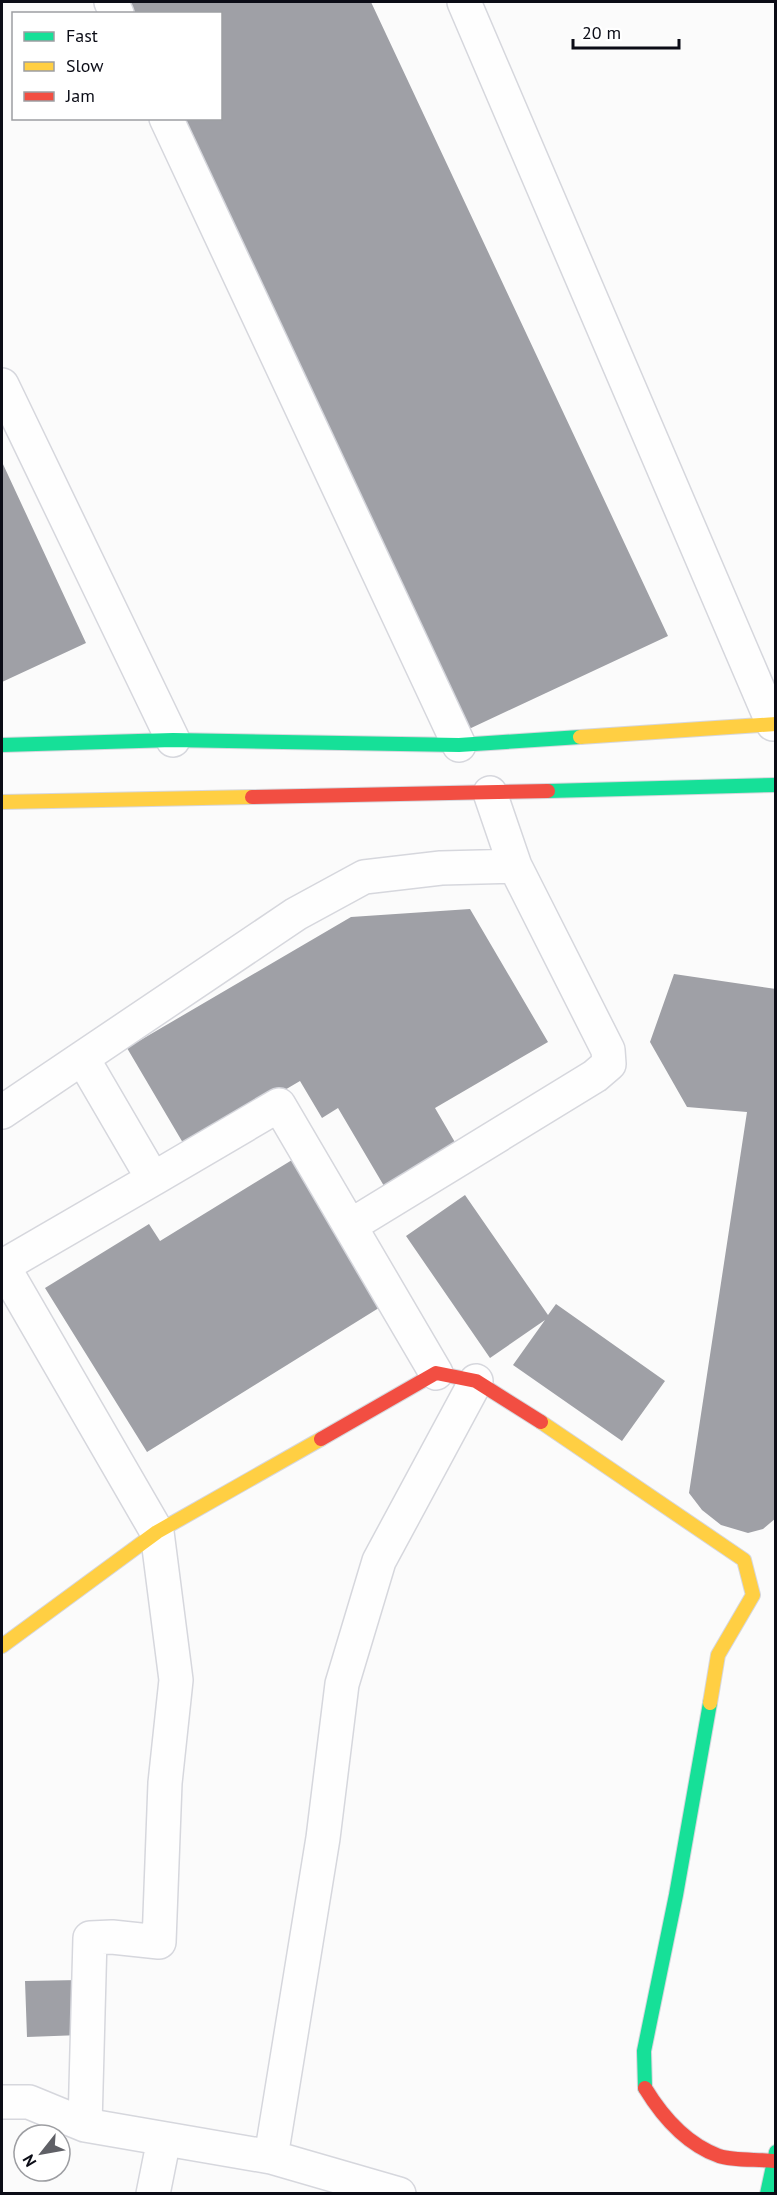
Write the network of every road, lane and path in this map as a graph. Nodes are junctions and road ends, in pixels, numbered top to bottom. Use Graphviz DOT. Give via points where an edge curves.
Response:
graph roads {
  1 [pos="464,2"];
  2 [pos="167,120"];
  3 [pos="2,385"];
  4 [pos="774,724"];
  5 [pos="173,740"];
  6 [pos="2,745"];
  7 [pos="459,745"];
  8 [pos="776,785"];
  9 [pos="490,793"];
  10 [pos="2,801"];
  11 [pos="515,866"];
  12 [pos="83,1059"];
  13 [pos="2,1112"];
  14 [pos="153,1179"];
  15 [pos="350,1226"];
  16 [pos="436,1373"];
  17 [pos="476,1382"];
  18 [pos="157,1532"];
  19 [pos="2,1646"];
  20 [pos="2,2102"];
  21 [pos="85,2125"];
  22 [pos="164,2139"];
  23 [pos="775,2156"];
  24 [pos="270,2157"];
  25 [pos="350,2187"];
  26 [pos="153,2193"];
  27 [pos="399,2193"];
  28 [pos="767,2193"];
  1 -- 4 [label="street"];
  2 -- 7 [label="street"];
  3 -- 5 [label="street"];
  4 -- 7 [label="main road"];
  5 -- 6 [label="main road"];
  5 -- 7 [label="main road"];
  8 -- 9 [label="main road"];
  9 -- 10 [label="main road"];
  9 -- 11 [label="street"];
  11 -- 12 [label="street" via="441,868 364,877 296,914"];
  11 -- 15 [label="street" via="608,1050 609,1064"];
  12 -- 13 [label="street"];
  12 -- 14 [label="street"];
  14 -- 15 [label="street" via="279,1105"];
  14 -- 18 [label="street" via="3,1266"];
  15 -- 16 [label="street"];
  16 -- 17 [label="main road"];
  16 -- 18 [label="main road"];
  17 -- 23 [label="main road" via="568,1438 744,1560 753,1595 718,1655 644,2051 644,2086 678,2131 719,2156"];
  17 -- 24 [label="street" via="379,1561 342,1684 323,1838"];
  18 -- 19 [label="main road"];
  18 -- 21 [label="street" via="176,1680 165,1783 159,1942 90,1938"];
  20 -- 21 [label="street" via="29,2102"];
  21 -- 22 [label="street"];
  22 -- 24 [label="street"];
  22 -- 26 [label="street"];
  23 -- 28 [label="main road"];
  24 -- 25 [label="street"];
  25 -- 27 [label="street"];
}
